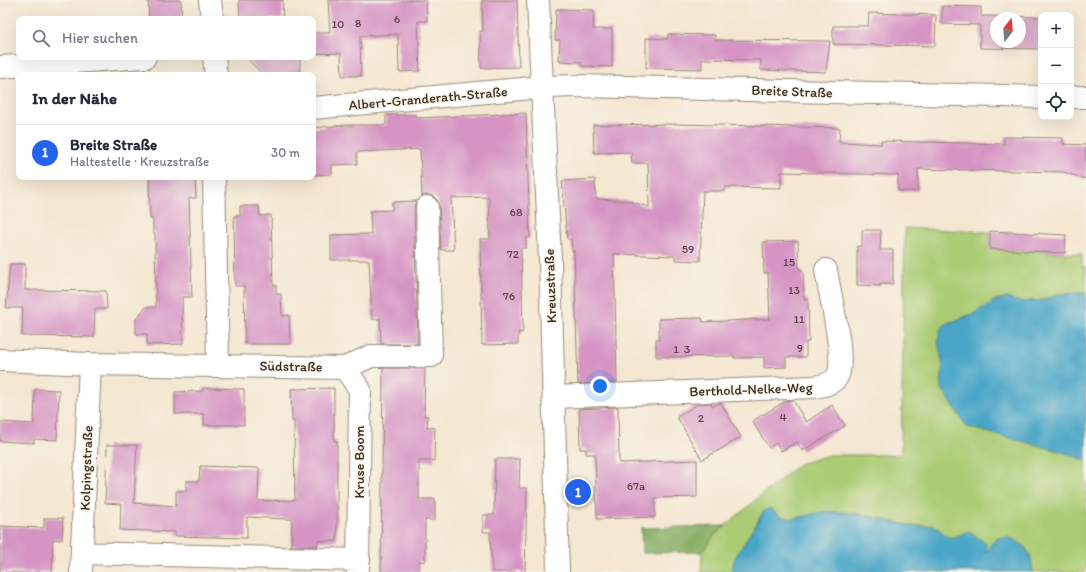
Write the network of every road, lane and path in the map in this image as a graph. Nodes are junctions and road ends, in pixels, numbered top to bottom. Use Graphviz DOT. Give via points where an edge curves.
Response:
graph roads {
  1 [pos="210,0"];
  2 [pos="538,0"];
  3 [pos="212,16"];
  4 [pos="102,60"];
  5 [pos="214,60"];
  6 [pos="0,67"];
  7 [pos="216,72"];
  8 [pos="543,87"];
  9 [pos="1038,97"];
  10 [pos="1074,97"];
  11 [pos="1086,98"];
  12 [pos="316,108"];
  13 [pos="214,180"];
  14 [pos="427,207"];
  15 [pos="826,270"];
  16 [pos="0,360"];
  17 [pos="90,364"];
  18 [pos="218,364"];
  19 [pos="345,368"];
  20 [pos="554,397"];
  21 [pos="82,563"];
  22 [pos="250,564"];
  23 [pos="359,566"];
  24 [pos="558,572"];
  1 -- 3 [label="street"];
  2 -- 8 [label="street, Kreuzstraße"];
  4 -- 6 [label="street"];
  5 -- 7 [label="street"];
  8 -- 9 [label="street, Breite Straße" via="612,86"];
  8 -- 12 [label="street, Albert-Granderath-Straße"];
  8 -- 20 [label="street, Kreuzstraße"];
  10 -- 11 [label="street"];
  13 -- 18 [label="street"];
  14 -- 19 [label="street, Südstraße" via="431,356 371,356"];
  15 -- 20 [label="street, Berthold-Nelke-Weg" via="840,361 837,377 829,383 814,387"];
  16 -- 17 [label="street, Südstraße"];
  17 -- 18 [label="street, Südstraße"];
  17 -- 21 [label="street, Kolpingstraße"];
  18 -- 19 [label="street, Südstraße"];
  19 -- 23 [label="street, Kruse Boom" via="360,390"];
  20 -- 24 [label="street, Kreuzstraße"];
  21 -- 22 [label="street, Kruse Boom"];
  22 -- 23 [label="street, Kruse Boom"];
}
